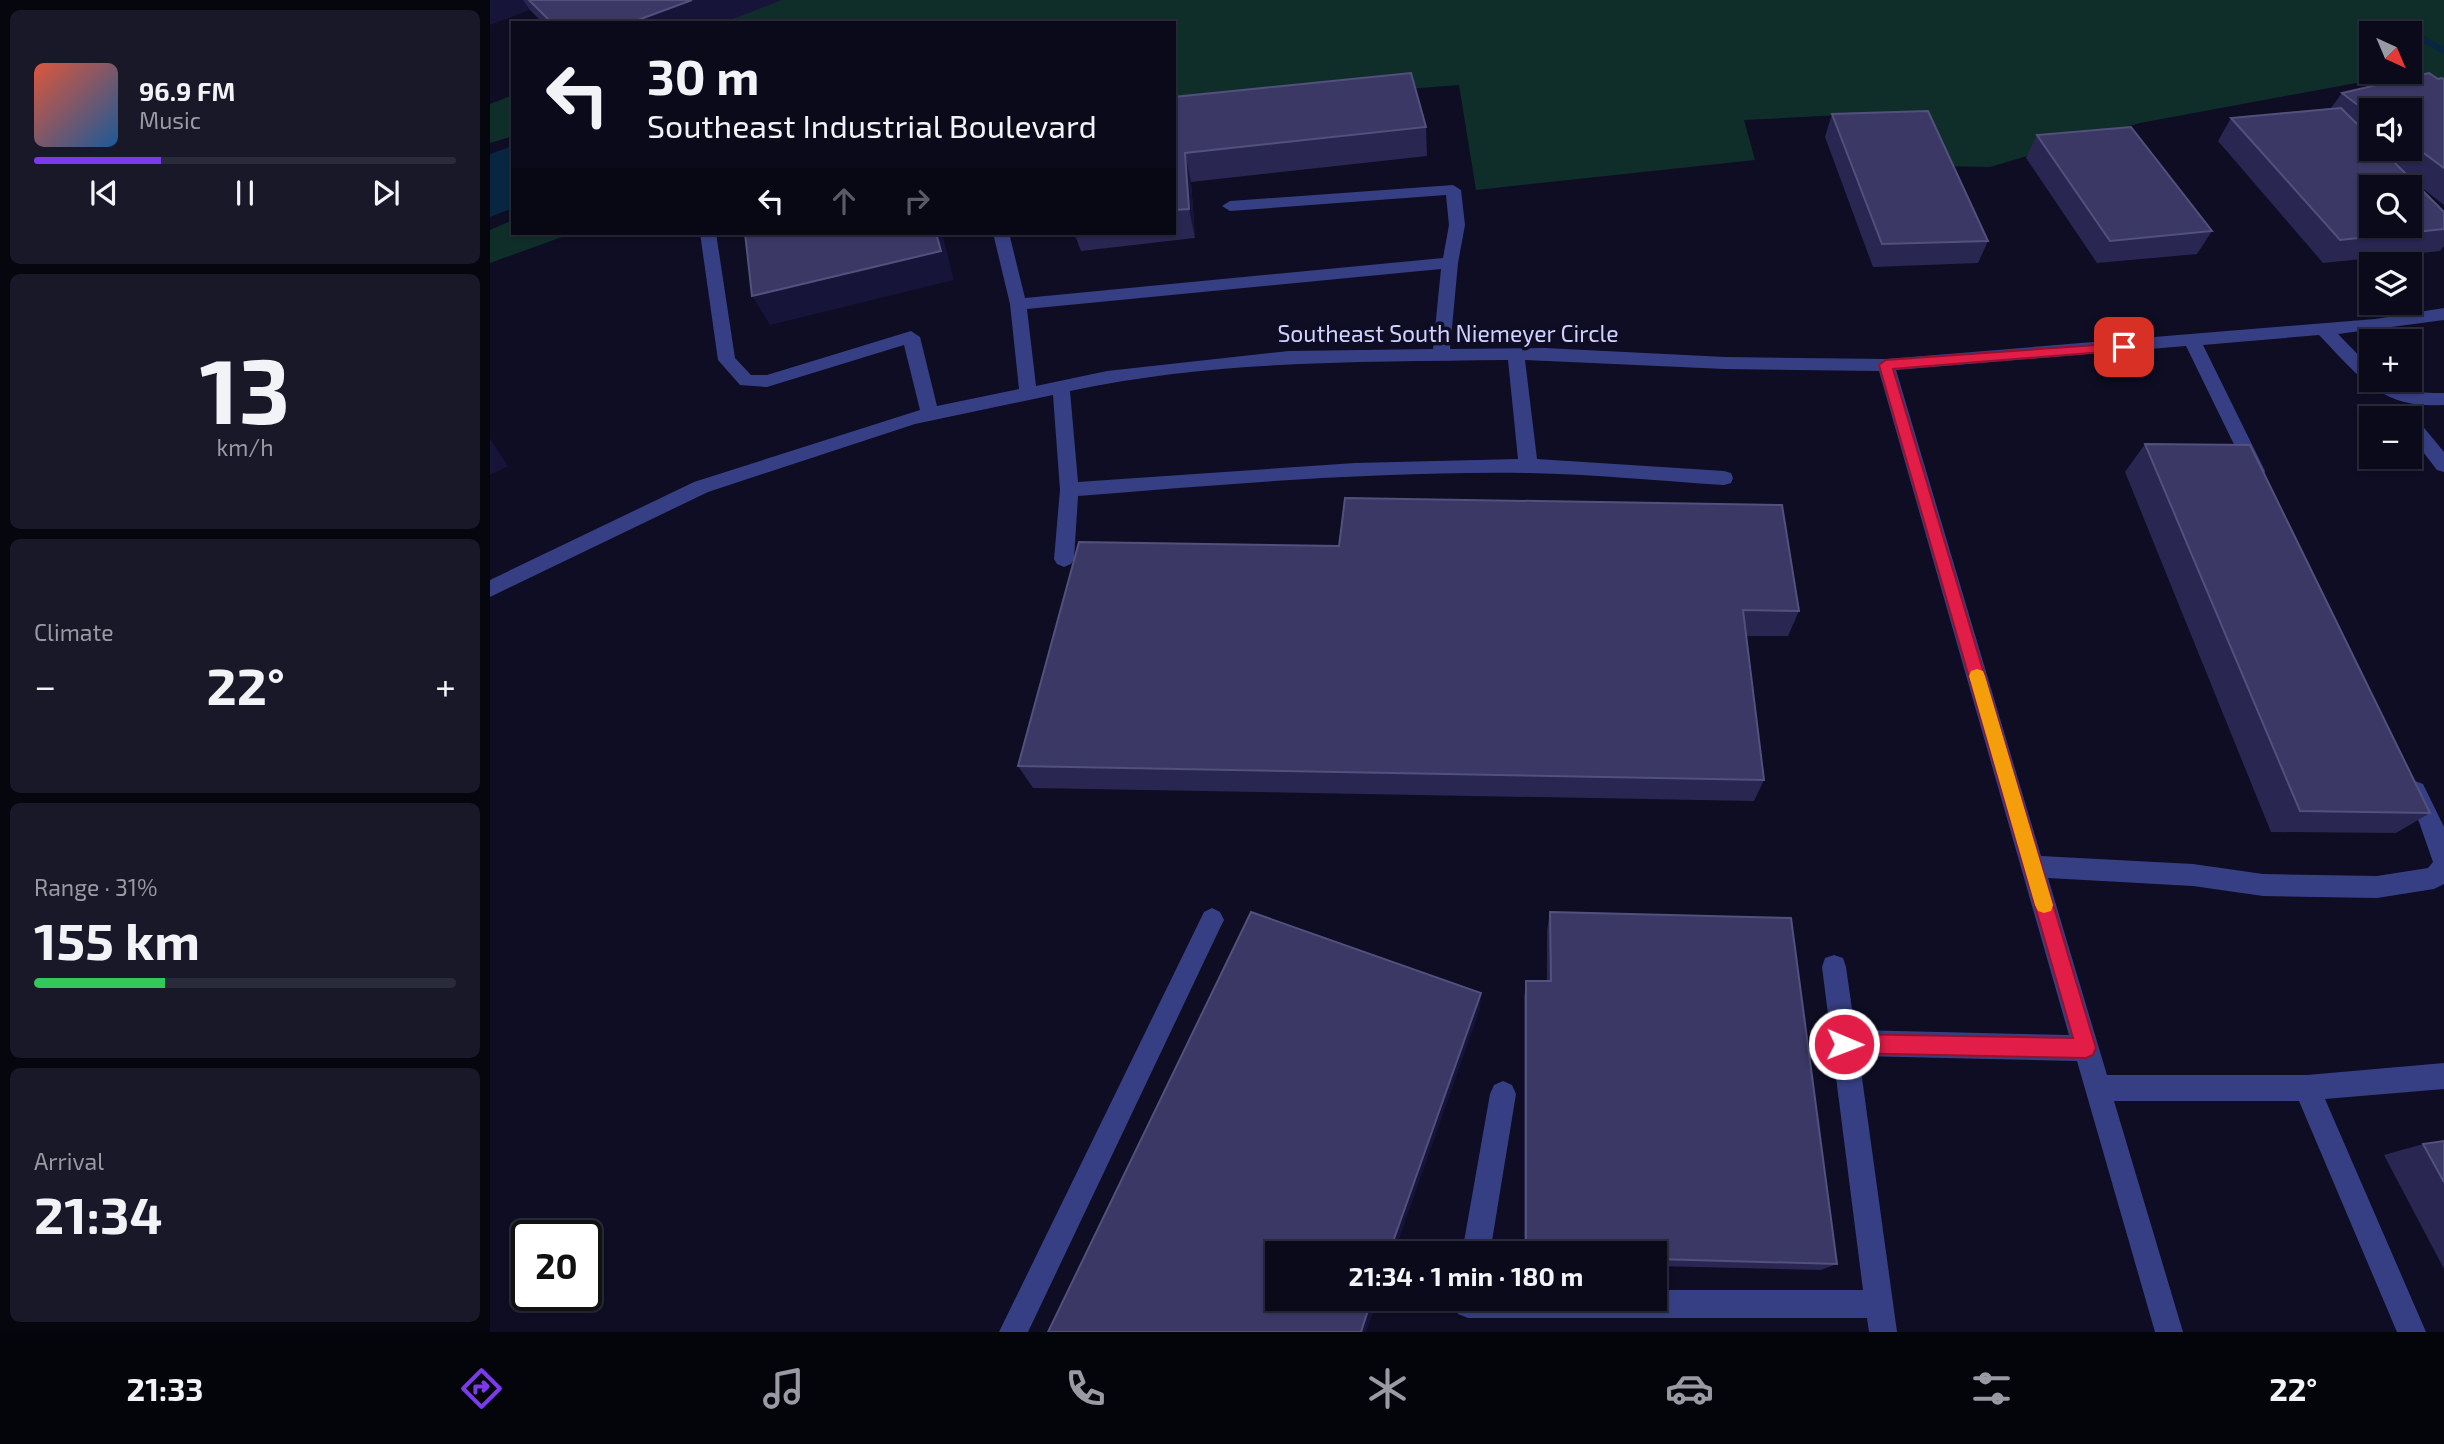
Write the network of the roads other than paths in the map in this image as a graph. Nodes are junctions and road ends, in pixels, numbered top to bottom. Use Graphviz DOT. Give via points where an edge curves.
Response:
graph roads {
  1 [pos="1230,206"];
  2 [pos="708,235"];
  3 [pos="1002,235"];
  4 [pos="1450,263"];
  5 [pos="1018,304"];
  6 [pos="2444,314"];
  7 [pos="2323,329"];
  8 [pos="2192,341"];
  9 [pos="1516,354"];
  10 [pos="1441,355"];
  11 [pos="1886,365"];
  12 [pos="2359,366"];
  13 [pos="1061,385"];
  14 [pos="2383,392"];
  15 [pos="2405,392"];
  16 [pos="1028,393"];
  17 [pos="2444,398"];
  18 [pos="2395,406"];
  19 [pos="930,415"];
  20 [pos="2422,438"];
  21 [pos="2444,465"];
  22 [pos="1528,466"];
  23 [pos="1724,478"];
  24 [pos="2264,488"];
  25 [pos="1069,489"];
  26 [pos="1064,559"];
  27 [pos="490,589"];
  28 [pos="2405,771"];
  29 [pos="2444,861"];
  30 [pos="2033,866"];
  31 [pos="2444,867"];
  32 [pos="1212,920"];
  33 [pos="1833,967"];
  34 [pos="1844,1044"];
  35 [pos="2086,1048"];
  36 [pos="2444,1076"];
  37 [pos="2098,1088"];
  38 [pos="2307,1088"];
  39 [pos="1503,1094"];
  40 [pos="1478,1241"];
  41 [pos="1667,1311"];
  42 [pos="1882,1318"];
  43 [pos="1013,1332"];
  44 [pos="2169,1332"];
  45 [pos="2412,1332"];
  1 -- 4 [label="street" via="1453,190 1457,225"];
  2 -- 19 [label="street" via="727,360 746,381 767,381 911,337"];
  3 -- 5 [label="street"];
  4 -- 5 [label="street"];
  4 -- 10 [label="street"];
  5 -- 16 [label="street"];
  6 -- 7 [label="street, Southeast South Niemeyer Circle"];
  7 -- 8 [label="street, Southeast South Niemeyer Circle"];
  7 -- 12 [label="street"];
  8 -- 11 [label="street, Southeast South Niemeyer Circle"];
  8 -- 24 [label="street"];
  9 -- 10 [label="street, Southeast South Niemeyer Circle"];
  9 -- 11 [label="street, Southeast South Niemeyer Circle"];
  9 -- 22 [label="street"];
  10 -- 13 [label="street, Southeast South Niemeyer Circle" via="1289,357"];
  11 -- 30 [label="street"];
  13 -- 16 [label="street, Southeast South Niemeyer Circle"];
  13 -- 25 [label="street"];
  14 -- 18 [label="street"];
  15 -- 17 [label="street" via="2428,400"];
  16 -- 19 [label="street, Southeast South Niemeyer Circle"];
  19 -- 27 [label="street, Southeast South Niemeyer Circle" via="701,487"];
  20 -- 21 [label="street"];
  22 -- 23 [label="street"];
  22 -- 25 [label="street" via="1343,469"];
  25 -- 26 [label="street"];
  28 -- 29 [label="street"];
  30 -- 31 [label="street" via="2193,875 2263,885 2377,887 2434,877"];
  30 -- 35 [label="street"];
  32 -- 43 [label="street"];
  33 -- 34 [label="street"];
  34 -- 35 [label="street"];
  34 -- 42 [label="street"];
  35 -- 37 [label="street"];
  36 -- 38 [label="street"];
  37 -- 38 [label="street"];
  37 -- 44 [label="street"];
  38 -- 45 [label="street"];
  39 -- 40 [label="street"];
  41 -- 42 [label="street"];
}
